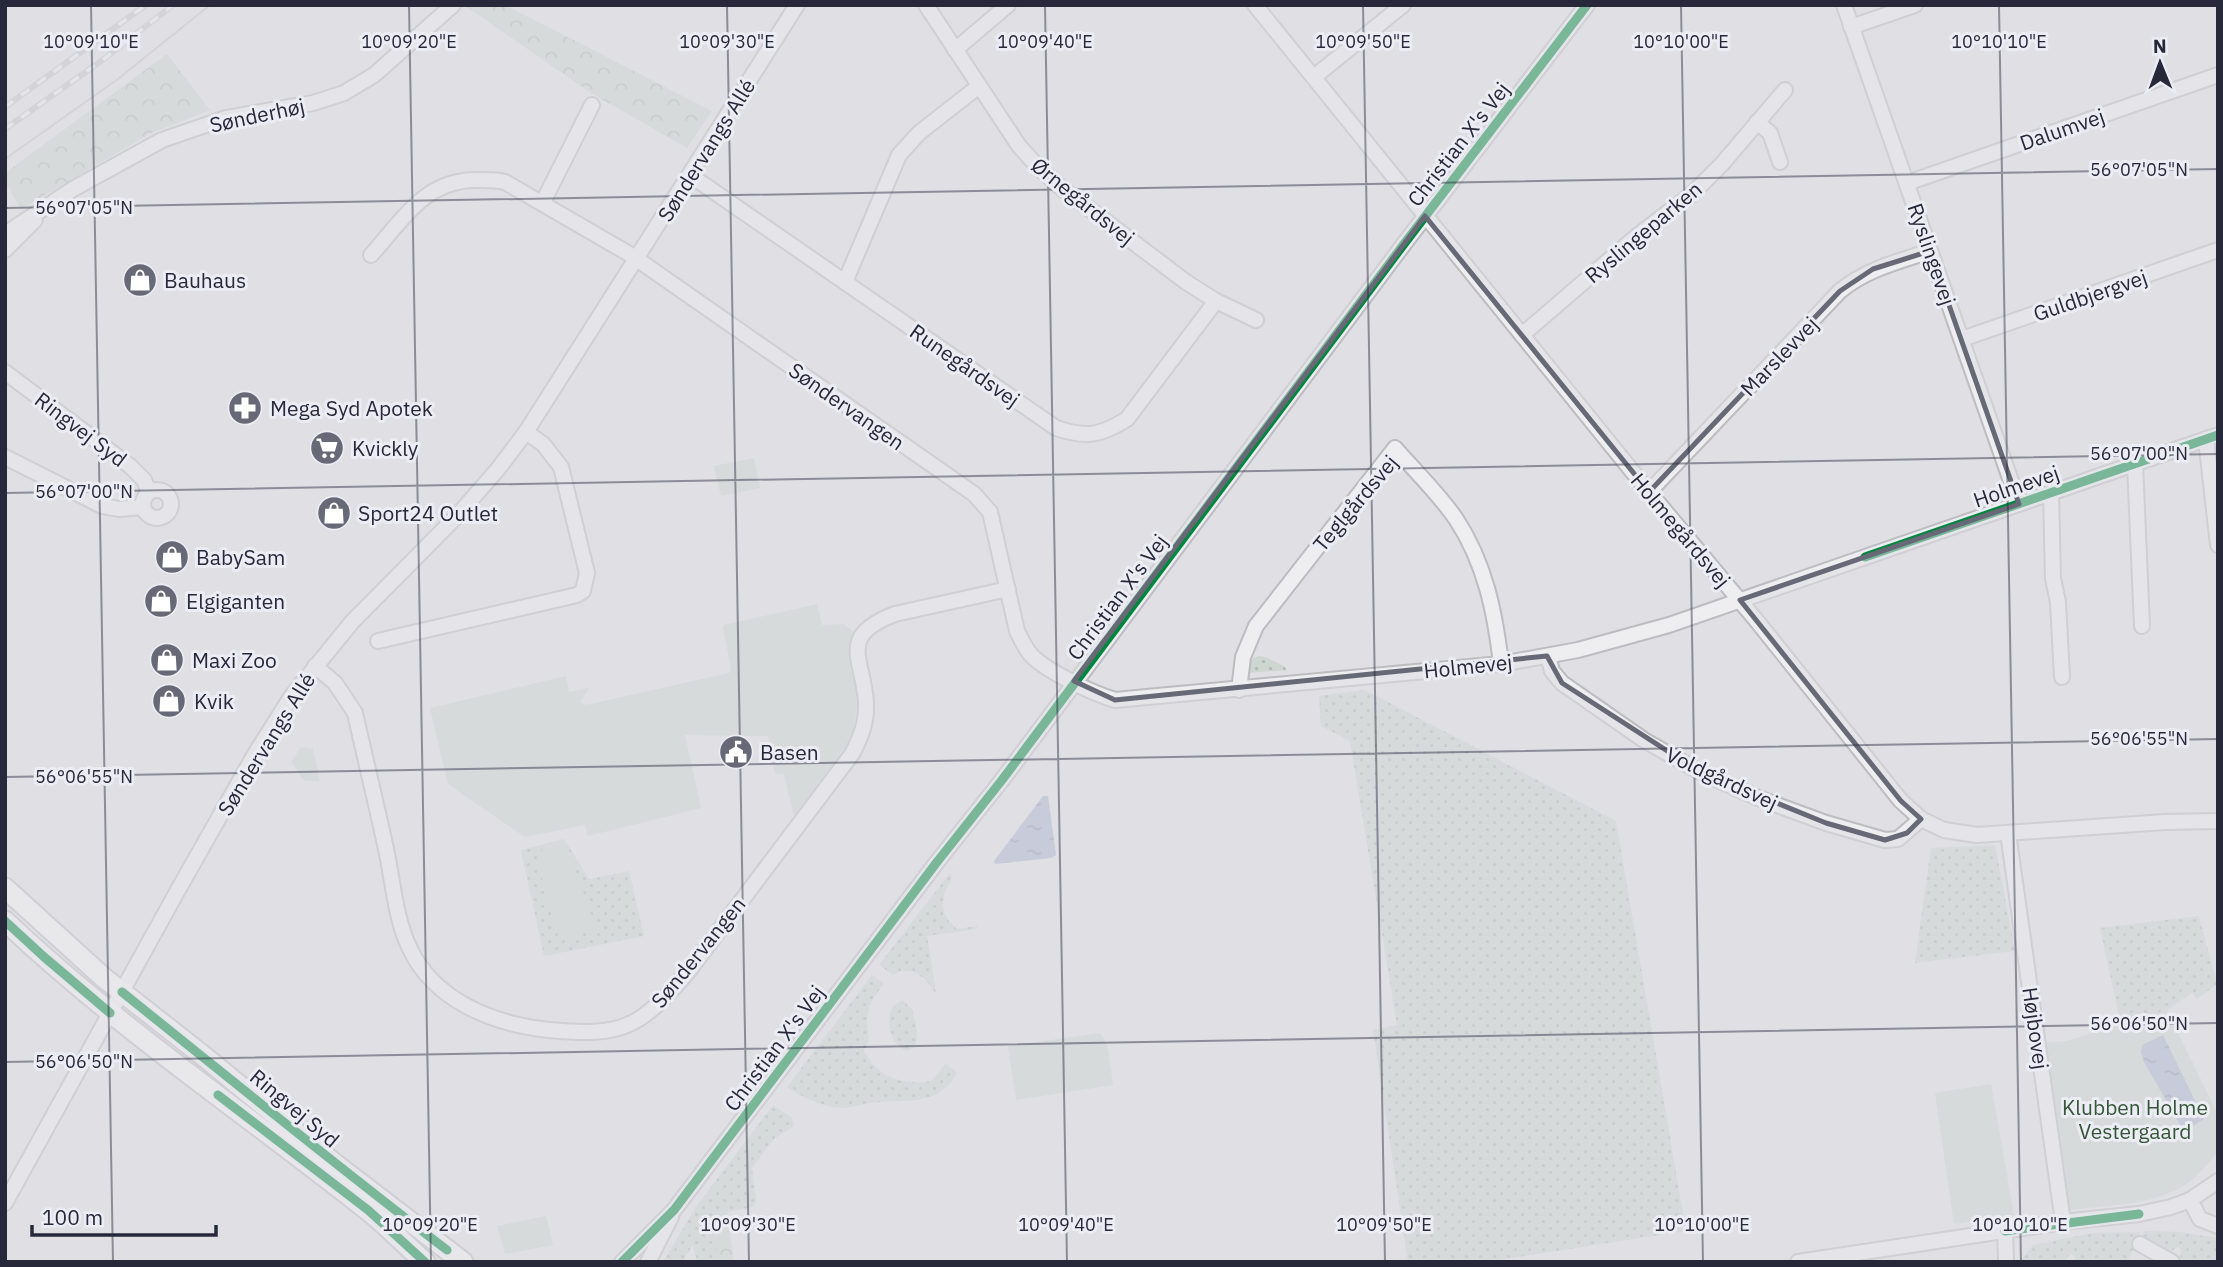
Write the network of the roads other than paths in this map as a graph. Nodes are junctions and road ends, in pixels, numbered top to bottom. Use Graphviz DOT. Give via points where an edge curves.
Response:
graph roads {
  1 [pos="453,5"];
  2 [pos="797,5"];
  3 [pos="926,5"];
  4 [pos="1008,5"];
  5 [pos="1255,5"];
  6 [pos="1403,5"];
  7 [pos="1587,5"];
  8 [pos="1844,5"];
  9 [pos="1915,5"];
  10 [pos="1851,27"];
  11 [pos="955,50"];
  12 [pos="2218,75"];
  13 [pos="1314,77"];
  14 [pos="979,86"];
  15 [pos="1785,90"];
  16 [pos="592,106"];
  17 [pos="1757,122"];
  18 [pos="1780,162"];
  19 [pos="690,175"];
  20 [pos="1907,183"];
  21 [pos="543,202"];
  22 [pos="48,206"];
  23 [pos="1425,216"];
  24 [pos="5,234"];
  25 [pos="5,250"];
  26 [pos="2218,250"];
  27 [pos="1930,251"];
  28 [pos="371,255"];
  29 [pos="636,259"];
  30 [pos="845,282"];
  31 [pos="1216,301"];
  32 [pos="1256,320"];
  33 [pos="1522,335"];
  34 [pos="1962,339"];
  35 [pos="5,372"];
  36 [pos="526,432"];
  37 [pos="2212,437"];
  38 [pos="5,457"];
  39 [pos="2135,464"];
  40 [pos="149,492"];
  41 [pos="1648,492"];
  42 [pos="2051,493"];
  43 [pos="2018,504"];
  44 [pos="144,507"];
  45 [pos="2218,545"];
  46 [pos="1008,589"];
  47 [pos="1740,600"];
  48 [pos="2142,625"];
  49 [pos="378,640"];
  50 [pos="1548,656"];
  51 [pos="1501,664"];
  52 [pos="314,666"];
  53 [pos="2062,677"];
  54 [pos="1074,681"];
  55 [pos="1239,690"];
  56 [pos="1922,818"];
  57 [pos="2218,821"];
  58 [pos="2008,833"];
  59 [pos="5,888"];
  60 [pos="5,920"];
  61 [pos="122,992"];
  62 [pos="110,1013"];
  63 [pos="2218,1181"];
  64 [pos="2190,1200"];
  65 [pos="5,1203"];
  66 [pos="674,1210"];
  67 [pos="2063,1222"];
  68 [pos="2218,1226"];
  69 [pos="2005,1231"];
  70 [pos="2140,1244"];
  71 [pos="425,1262"];
  72 [pos="463,1262"];
  73 [pos="622,1262"];
  74 [pos="648,1262"];
  75 [pos="1798,1262"];
  76 [pos="2006,1262"];
  77 [pos="2172,1262"];
  1 -- 22 [label="street, Sønderhøj" via="374,75 344,93 226,118 162,140"];
  2 -- 19 [label="street, Søndervangs Allé"];
  3 -- 11 [label="street, Ørnegårdsvej"];
  4 -- 11 [label="street"];
  5 -- 13 [label="street, Holmegårdsvej"];
  6 -- 13 [label="street"];
  7 -- 23 [label="street, Christian X's Vej"];
  8 -- 10 [label="street, Ryslingevej"];
  9 -- 10 [label="street"];
  10 -- 20 [label="street, Ryslingevej"];
  11 -- 14 [label="street, Ørnegårdsvej"];
  12 -- 20 [label="street, Dalumvej"];
  13 -- 23 [label="street, Holmegårdsvej"];
  14 -- 30 [label="street" via="919,133 899,155"];
  14 -- 31 [label="street, Ørnegårdsvej" via="1038,167"];
  15 -- 17 [label="street, Ryslingeparken"];
  16 -- 21 [label="street"];
  17 -- 18 [label="street" via="1770,133"];
  17 -- 33 [label="street, Ryslingeparken" via="1691,195"];
  19 -- 29 [label="street, Søndervangs Allé"];
  19 -- 30 [label="street, Runegårdsvej"];
  20 -- 27 [label="street, Ryslingevej"];
  21 -- 28 [label="street" via="502,181 454,181 423,197"];
  21 -- 29 [label="street"];
  22 -- 24 [label="street, Sønderhøj"];
  22 -- 25 [label="street, Sønderhøj"];
  23 -- 33 [label="street, Holmegårdsvej"];
  23 -- 54 [label="street, Christian X's Vej"];
  26 -- 34 [label="street, Guldbjergvej"];
  27 -- 34 [label="street, Ryslingevej"];
  27 -- 41 [label="street, Marslevvej" via="1873,269 1847,285"];
  29 -- 36 [label="street, Søndervangs Allé"];
  29 -- 46 [label="street, Søndervangen" via="984,503"];
  30 -- 31 [label="street, Runegårdsvej" via="1056,428 1093,435 1127,419"];
  31 -- 32 [label="street, Ørnegårdsvej"];
  33 -- 41 [label="street, Holmegårdsvej"];
  34 -- 43 [label="street, Ryslingevej"];
  35 -- 40 [label="street, Ringvej Syd" via="130,466"];
  36 -- 49 [label="street" via="543,444 561,467 587,573 583,591"];
  36 -- 52 [label="street, Søndervangs Allé" via="458,515"];
  37 -- 39 [label="street, Holmevej"];
  37 -- 45 [label="street, Holmevej"];
  38 -- 44 [label="street" via="102,506"];
  39 -- 42 [label="street, Holmevej"];
  39 -- 48 [label="street"];
  40 -- 44 [label="street"];
  40 -- 44 [label="street" via="165,492 169,510 156,518"];
  41 -- 47 [label="street, Holmegårdsvej"];
  42 -- 43 [label="street, Holmevej"];
  42 -- 53 [label="street, Holmevej"];
  43 -- 47 [label="street, Holmevej"];
  46 -- 52 [label="street, Søndervangen" via="895,614 865,630 857,658 866,717 852,754 659,1005 642,1019 602,1031 545,1029 487,1016 450,997 421,969 402,929 355,713 335,683"];
  46 -- 54 [label="street, Søndervangen" via="1024,646 1040,662"];
  47 -- 50 [label="street, Holmevej" via="1635,636"];
  47 -- 56 [label="street, Holmegårdsvej" via="1900,801"];
  50 -- 51 [label="street, Holmevej"];
  50 -- 56 [label="street, Voldgårdsvej" via="1562,683 1644,740 1758,798 1885,840 1898,839"];
  51 -- 55 [label="street, Holmevej"];
  51 -- 55 [label="street, Teglgårdsvej" via="1488,586 1478,558 1455,518 1395,448 1256,626 1243,657"];
  52 -- 61 [label="street, Søndervangs Allé" via="255,754"];
  54 -- 55 [label="street, Holmevej" via="1115,700"];
  54 -- 66 [label="street, Christian X's Vej"];
  56 -- 58 [label="street, Holmegårdsvej" via="1959,834"];
  57 -- 58 [label="street, Holmegårdsvej"];
  58 -- 67 [label="street, Højbovej"];
  59 -- 61 [label="main road, Ringvej Syd"];
  60 -- 62 [label="main road, Ringvej Syd"];
  61 -- 62 [label="street, Søndervangs Allé"];
  61 -- 72 [label="main road, Ringvej Syd"];
  62 -- 65 [label="street, Søndervangs Allé"];
  62 -- 71 [label="main road, Ringvej Syd" via="368,1210"];
  63 -- 64 [label="street"];
  64 -- 67 [label="street" via="2139,1214"];
  64 -- 68 [label="street" via="2200,1219"];
  66 -- 73 [label="street, Christian X's Vej"];
  66 -- 74 [label="street, Christian X's Vej"];
  67 -- 69 [label="street"];
  69 -- 75 [label="street"];
  69 -- 76 [label="street"];
  70 -- 77 [label="street"];
}
